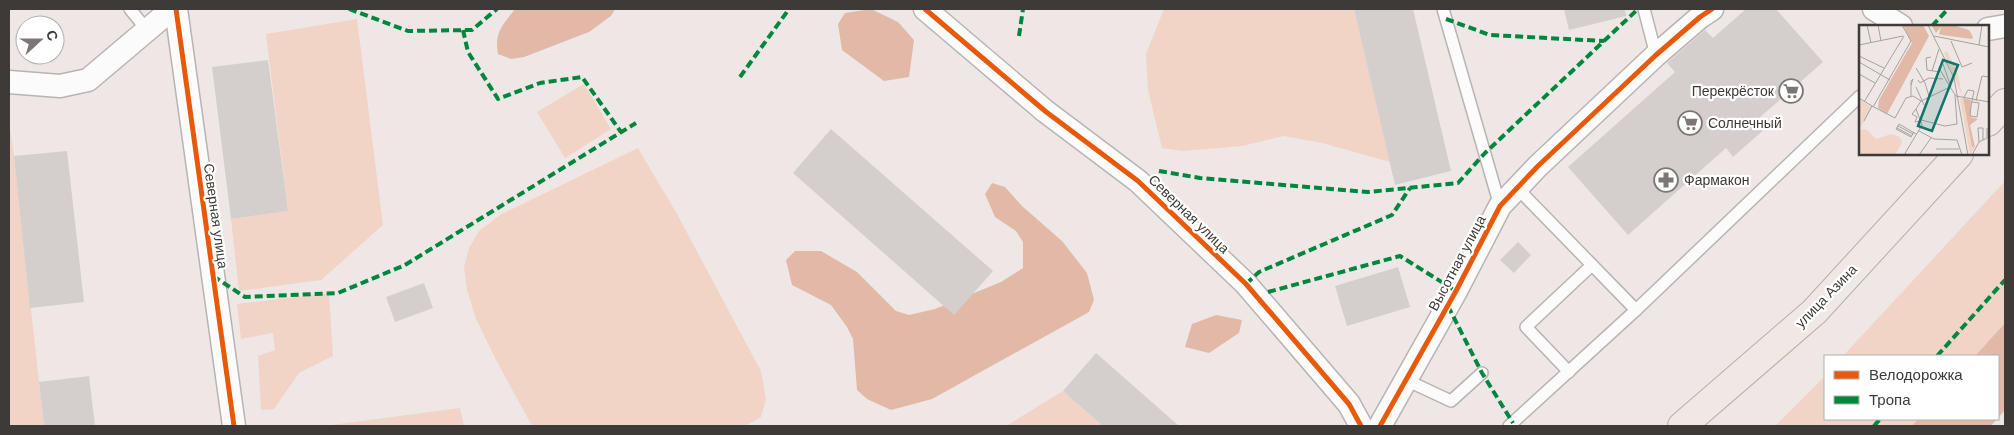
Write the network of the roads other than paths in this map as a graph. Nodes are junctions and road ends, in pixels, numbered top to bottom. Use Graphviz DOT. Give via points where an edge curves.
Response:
graph roads {
  1 [pos="130,9"];
  2 [pos="174,9"];
  3 [pos="925,9"];
  4 [pos="1443,9"];
  5 [pos="1644,9"];
  6 [pos="1712,9"];
  7 [pos="1874,9"];
  8 [pos="1899,25"];
  9 [pos="2005,26"];
  10 [pos="1989,29"];
  11 [pos="147,30"];
  12 [pos="1656,55"];
  13 [pos="9,82"];
  14 [pos="1859,97"];
  15 [pos="2005,103"];
  16 [pos="1989,121"];
  17 [pos="1958,155"];
  18 [pos="1518,189"];
  19 [pos="1500,206"];
  20 [pos="1592,265"];
  21 [pos="1636,310"];
  22 [pos="1570,372"];
  23 [pos="1482,373"];
  24 [pos="1406,380"];
  25 [pos="234,426"];
  26 [pos="1361,426"];
  27 [pos="1380,426"];
  28 [pos="1509,426"];
  29 [pos="1682,426"];
  1 -- 11 [label="lane"];
  2 -- 11 [label="street, Северная улица"];
  2 -- 25 [label="street, Северная улица"];
  3 -- 26 [label="street, Северная улица" via="1045,111 1138,181 1238,277 1349,404"];
  4 -- 19 [label="lane"];
  5 -- 12 [label="lane"];
  6 -- 12 [label="street, Высотная улица"];
  7 -- 8 [label="street"];
  9 -- 10 [label="street"];
  11 -- 13 [label="street, Северная улица" via="88,80 60,86"];
  12 -- 18 [label="street, Высотная улица" via="1538,166"];
  14 -- 21 [label="lane"];
  15 -- 16 [label="main road"];
  17 -- 29 [label="main road, улица Азина" via="1814,312"];
  18 -- 19 [label="street, Высотная улица"];
  18 -- 20 [label="lane"];
  19 -- 24 [label="street, Высотная улица"];
  20 -- 21 [label="lane"];
  20 -- 22 [label="lane" via="1526,327"];
  21 -- 22 [label="lane"];
  22 -- 28 [label="lane"];
  23 -- 24 [label="lane" via="1451,401"];
  24 -- 27 [label="street, Высотная улица"];
}
